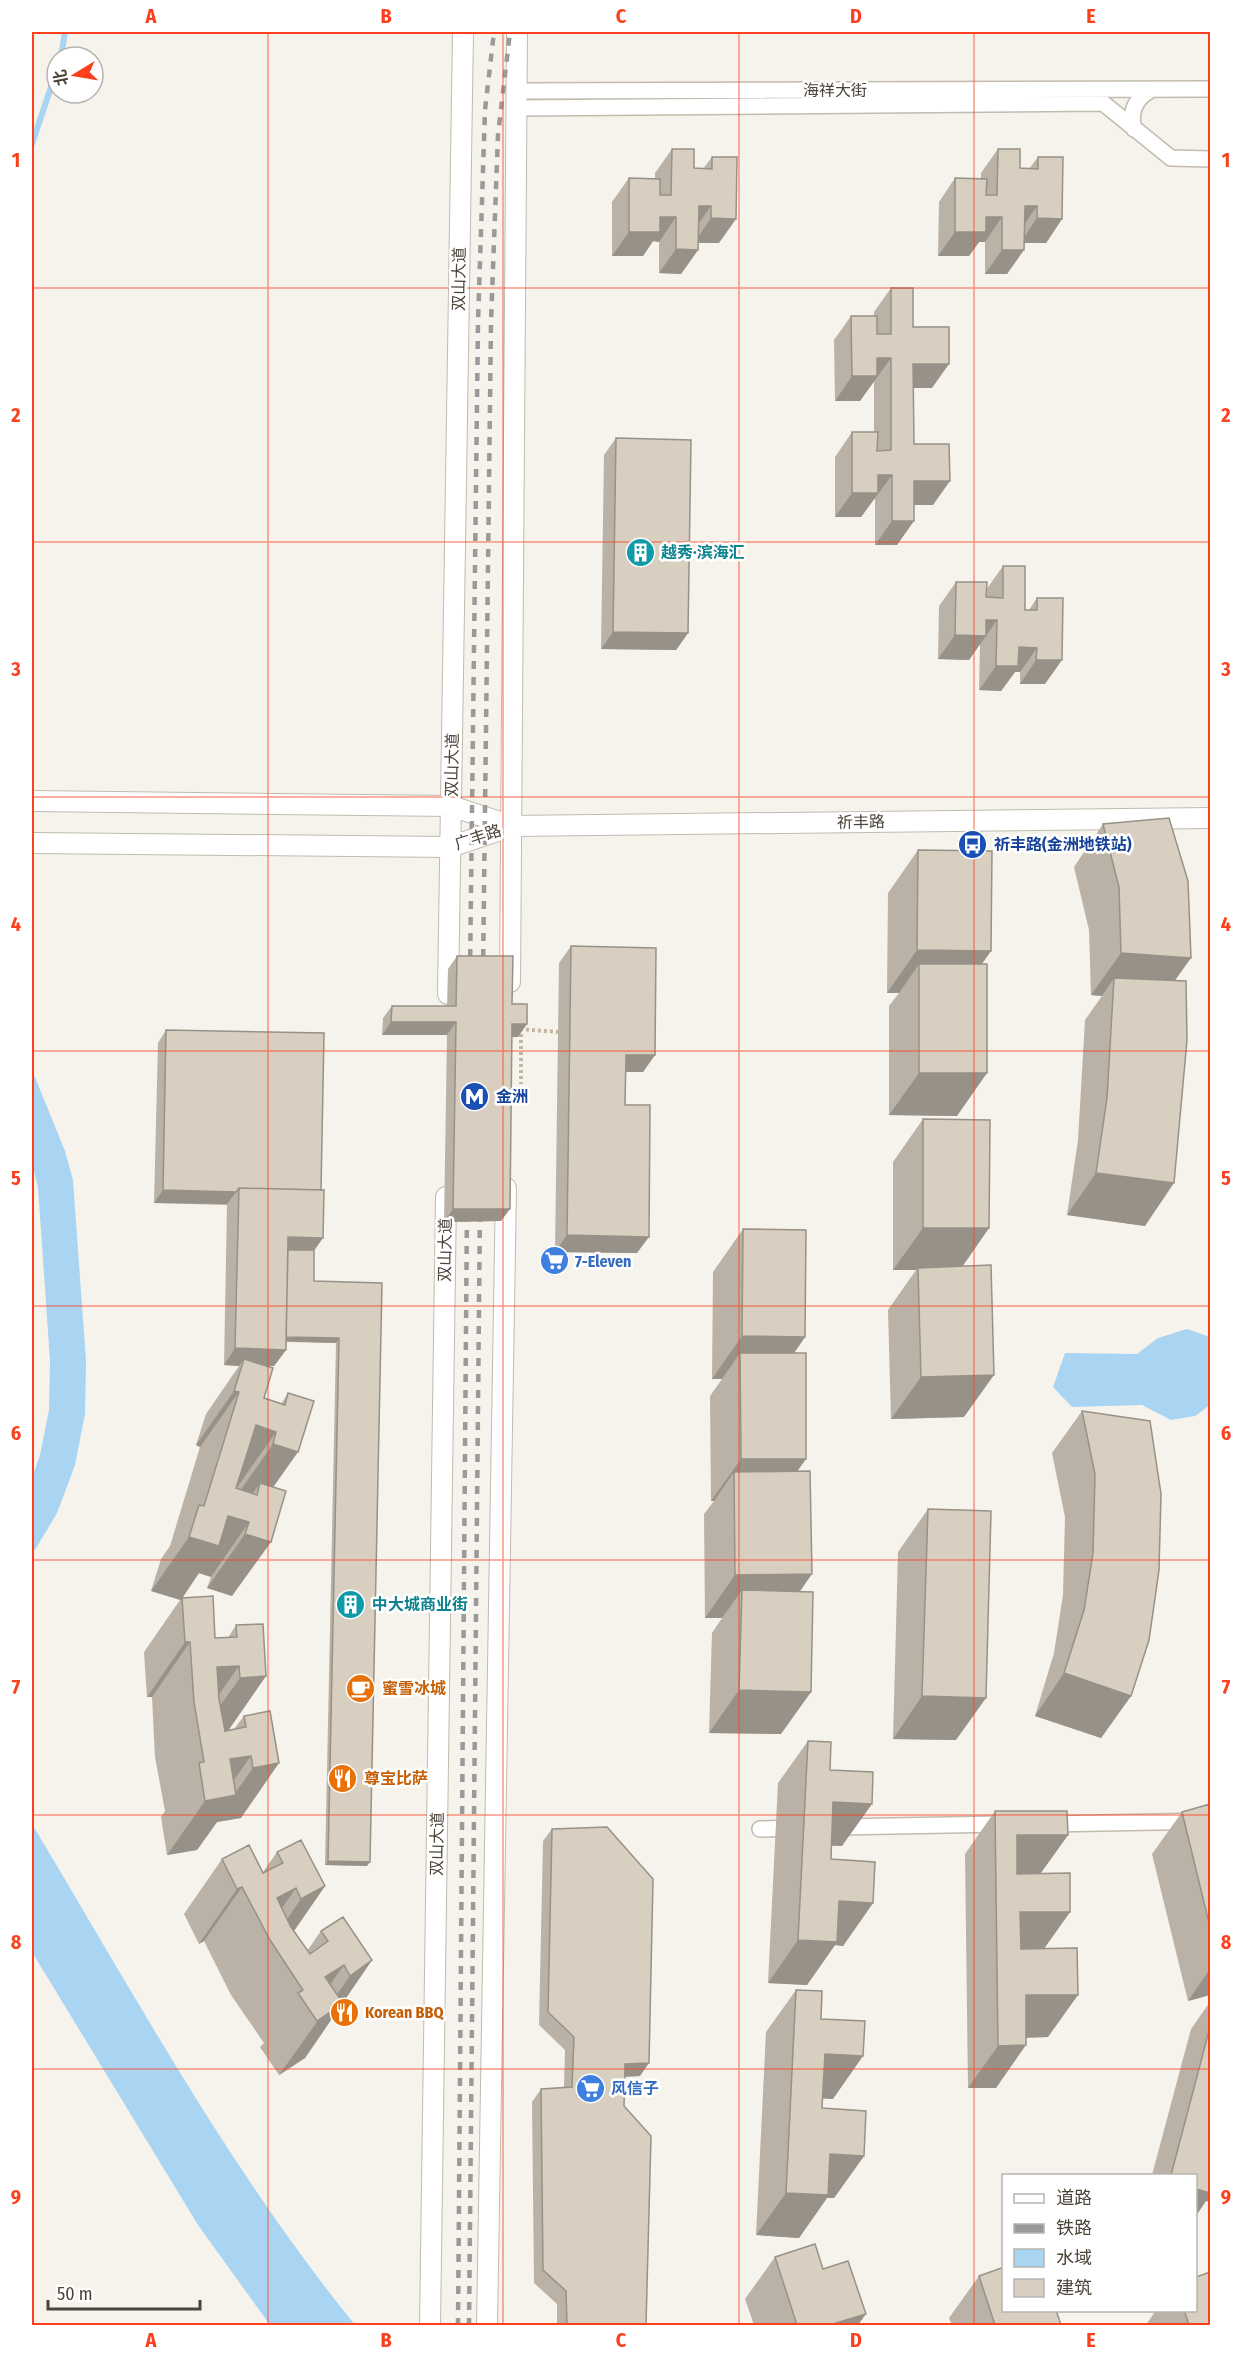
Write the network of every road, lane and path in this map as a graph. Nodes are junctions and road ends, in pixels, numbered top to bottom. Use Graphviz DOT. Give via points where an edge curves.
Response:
graph roads {
  1 [pos="463,32"];
  2 [pos="516,32"];
  3 [pos="1153,89"];
  4 [pos="1210,89"];
  5 [pos="516,100"];
  6 [pos="1134,129"];
  7 [pos="1210,159"];
  8 [pos="32,801"];
  9 [pos="451,806"];
  10 [pos="1210,818"];
  11 [pos="512,826"];
  12 [pos="32,843"];
  13 [pos="450,847"];
  14 [pos="515,1013"];
  15 [pos="448,1014"];
  16 [pos="514,1029"];
  17 [pos="521,1029"];
  18 [pos="558,1032"];
  19 [pos="521,1084"];
  20 [pos="507,1174"];
  21 [pos="446,1181"];
  22 [pos="1210,1821"];
  23 [pos="760,1829"];
  24 [pos="430,2325"];
  25 [pos="487,2325"];
  1 -- 9 [label="street, 双山大道"];
  2 -- 5 [label="street"];
  3 -- 4 [label="street, 海祥大街"];
  3 -- 5 [label="street, 海祥大街"];
  3 -- 6 [label="street" via="1141,96 1133,108"];
  5 -- 6 [label="street, 海祥大街" via="1103,104"];
  5 -- 11 [label="street"];
  6 -- 7 [label="street, 海祥大街" via="1171,159"];
  8 -- 9 [label="street, 广丰路"];
  9 -- 11 [label="street, 广丰路"];
  9 -- 13 [label="street, 双山大道"];
  10 -- 11 [label="street, 祈丰路"];
  11 -- 13 [label="street, 广丰路"];
  11 -- 14 [label="street"];
  12 -- 13 [label="street, 广丰路"];
  13 -- 15 [label="street, 双山大道"];
  14 -- 17 [label="path"];
  16 -- 17 [label="path, bridge"];
  17 -- 18 [label="path, bridge"];
  17 -- 19 [label="path"];
  20 -- 25 [label="street"];
  21 -- 24 [label="street, 双山大道"];
  22 -- 23 [label="street"];
}
